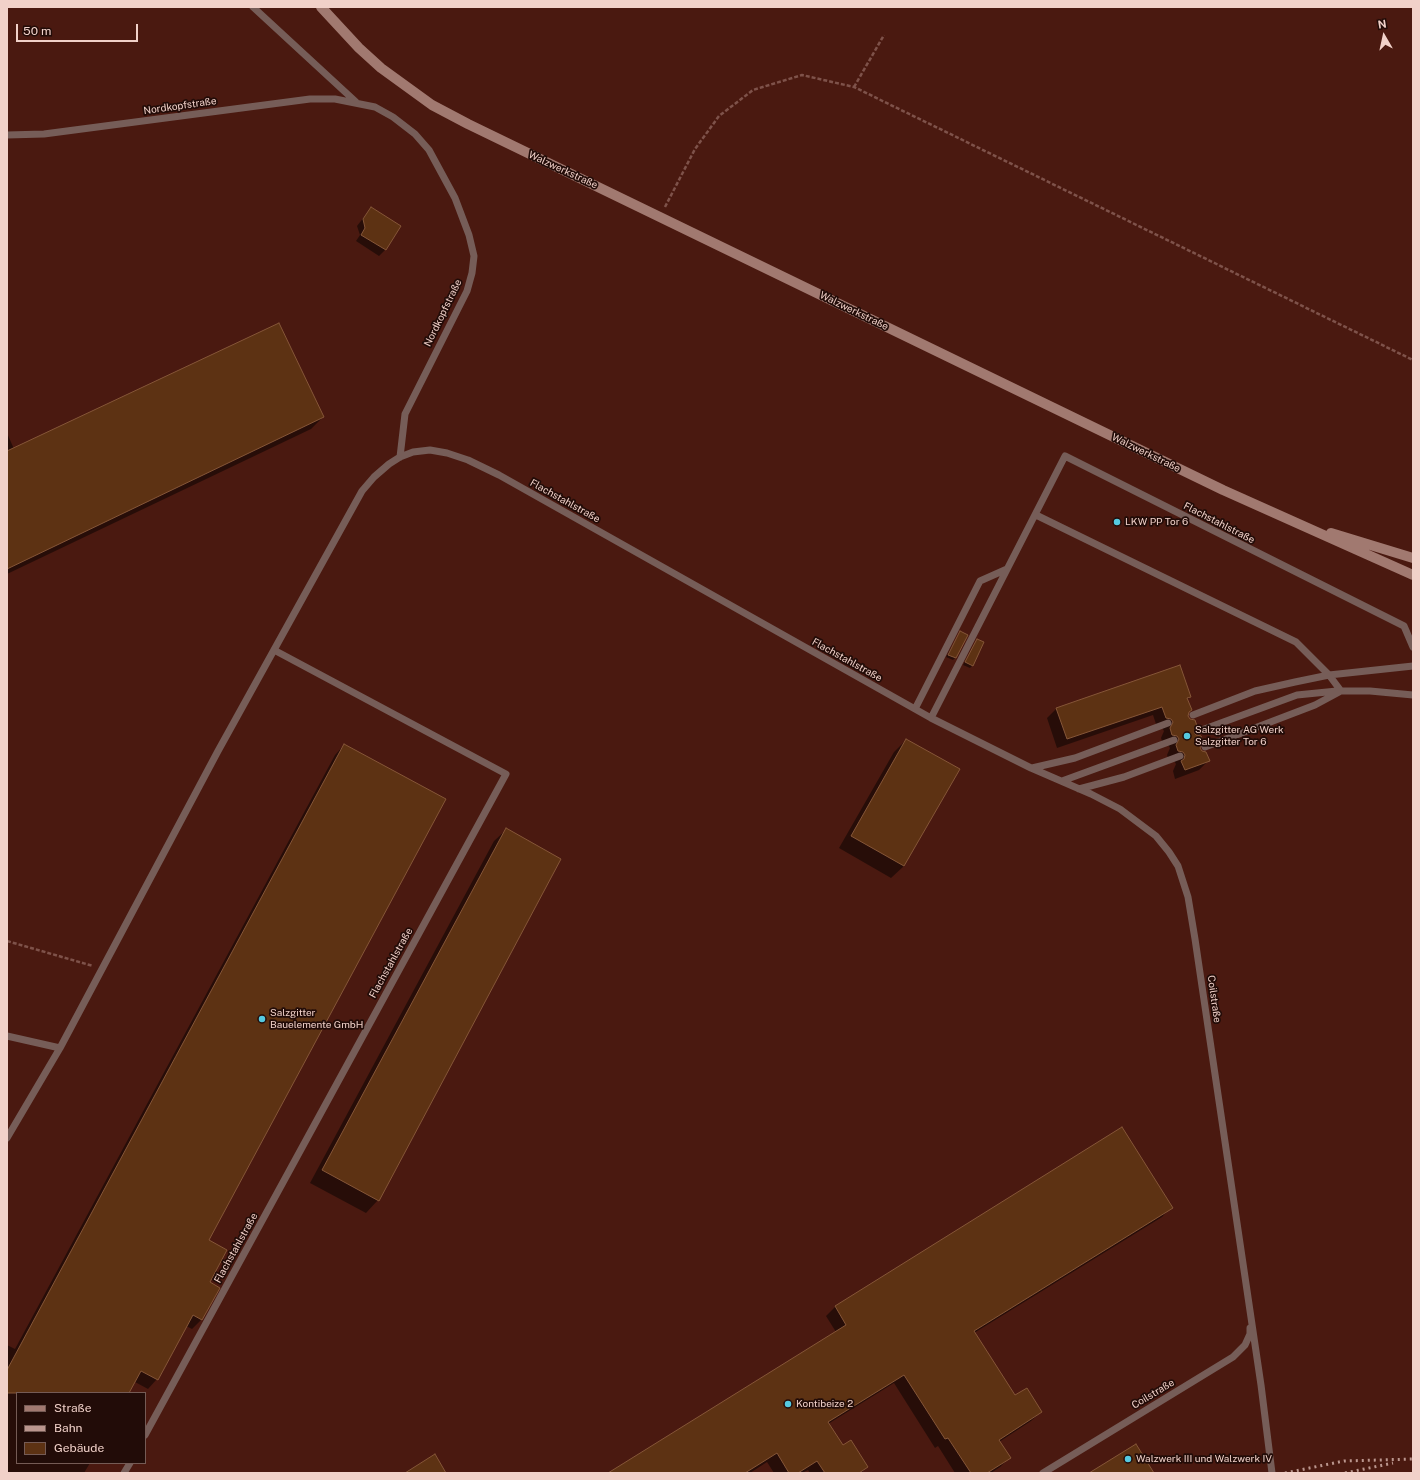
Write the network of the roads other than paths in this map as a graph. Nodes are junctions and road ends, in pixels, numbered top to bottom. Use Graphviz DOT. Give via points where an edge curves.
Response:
graph roads {
  1 [pos="253,7"];
  2 [pos="321,7"];
  3 [pos="356,102"];
  4 [pos="7,135"];
  5 [pos="400,457"];
  6 [pos="1036,515"];
  7 [pos="1285,519"];
  8 [pos="1413,558"];
  9 [pos="1007,568"];
  10 [pos="1413,575"];
  11 [pos="1413,647"];
  12 [pos="274,650"];
  13 [pos="1413,666"];
  14 [pos="1329,675"];
  15 [pos="1341,691"];
  16 [pos="1413,695"];
  17 [pos="915,709"];
  18 [pos="1193,715"];
  19 [pos="931,718"];
  20 [pos="1168,723"];
  21 [pos="1199,731"];
  22 [pos="1174,740"];
  23 [pos="1204,747"];
  24 [pos="1180,756"];
  25 [pos="1031,768"];
  26 [pos="1062,781"];
  27 [pos="1080,789"];
  28 [pos="7,1036"];
  29 [pos="60,1048"];
  30 [pos="7,1138"];
  31 [pos="1250,1316"];
  32 [pos="146,1433"];
  33 [pos="129,1464"];
  34 [pos="124,1473"];
  35 [pos="1043,1473"];
  36 [pos="1272,1473"];
  1 -- 3 [label="lane, Nordkopfstraße"];
  2 -- 7 [label="street, Walzwerkstraße" via="354,43 408,88 499,140"];
  3 -- 4 [label="lane, Nordkopfstraße" via="335,98 310,99 44,134"];
  3 -- 5 [label="lane, Nordkopfstraße" via="375,107 393,117 415,134 428,150 455,198 474,256 467,291 405,414"];
  5 -- 12 [label="lane, Flachstahlstraße" via="374,477 362,491"];
  5 -- 17 [label="lane, Flachstahlstraße" via="430,450 468,460"];
  6 -- 9 [label="lane, Flachstahlstraße"];
  6 -- 11 [label="lane, Flachstahlstraße" via="1065,456 1404,626"];
  6 -- 14 [label="lane" via="1296,642"];
  7 -- 8 [label="street"];
  7 -- 10 [label="street, Walzwerkstraße"];
  9 -- 17 [label="lane" via="980,581"];
  9 -- 19 [label="lane, Flachstahlstraße"];
  12 -- 29 [label="lane, Flachstahlstraße"];
  12 -- 32 [label="lane, Flachstahlstraße" via="506,774"];
  13 -- 14 [label="lane"];
  14 -- 15 [label="lane"];
  14 -- 18 [label="lane" via="1255,691"];
  15 -- 16 [label="lane"];
  15 -- 21 [label="lane" via="1296,695"];
  15 -- 23 [label="lane" via="1315,705"];
  17 -- 19 [label="lane, Flachstahlstraße"];
  19 -- 25 [label="lane, Flachstahlstraße"];
  20 -- 25 [label="lane" via="1075,758"];
  22 -- 26 [label="lane"];
  24 -- 27 [label="lane" via="1124,777"];
  25 -- 26 [label="lane, Coilstraße"];
  26 -- 27 [label="lane, Coilstraße"];
  27 -- 31 [label="lane, Coilstraße" via="1120,809 1156,836 1178,866 1188,897 1196,939"];
  28 -- 29 [label="lane"];
  29 -- 30 [label="lane, Flachstahlstraße"];
  31 -- 35 [label="lane, Coilstraße" via="1250,1334 1245,1345 1233,1357"];
  31 -- 36 [label="lane, Coilstraße"];
  33 -- 34 [label="lane"];
}
